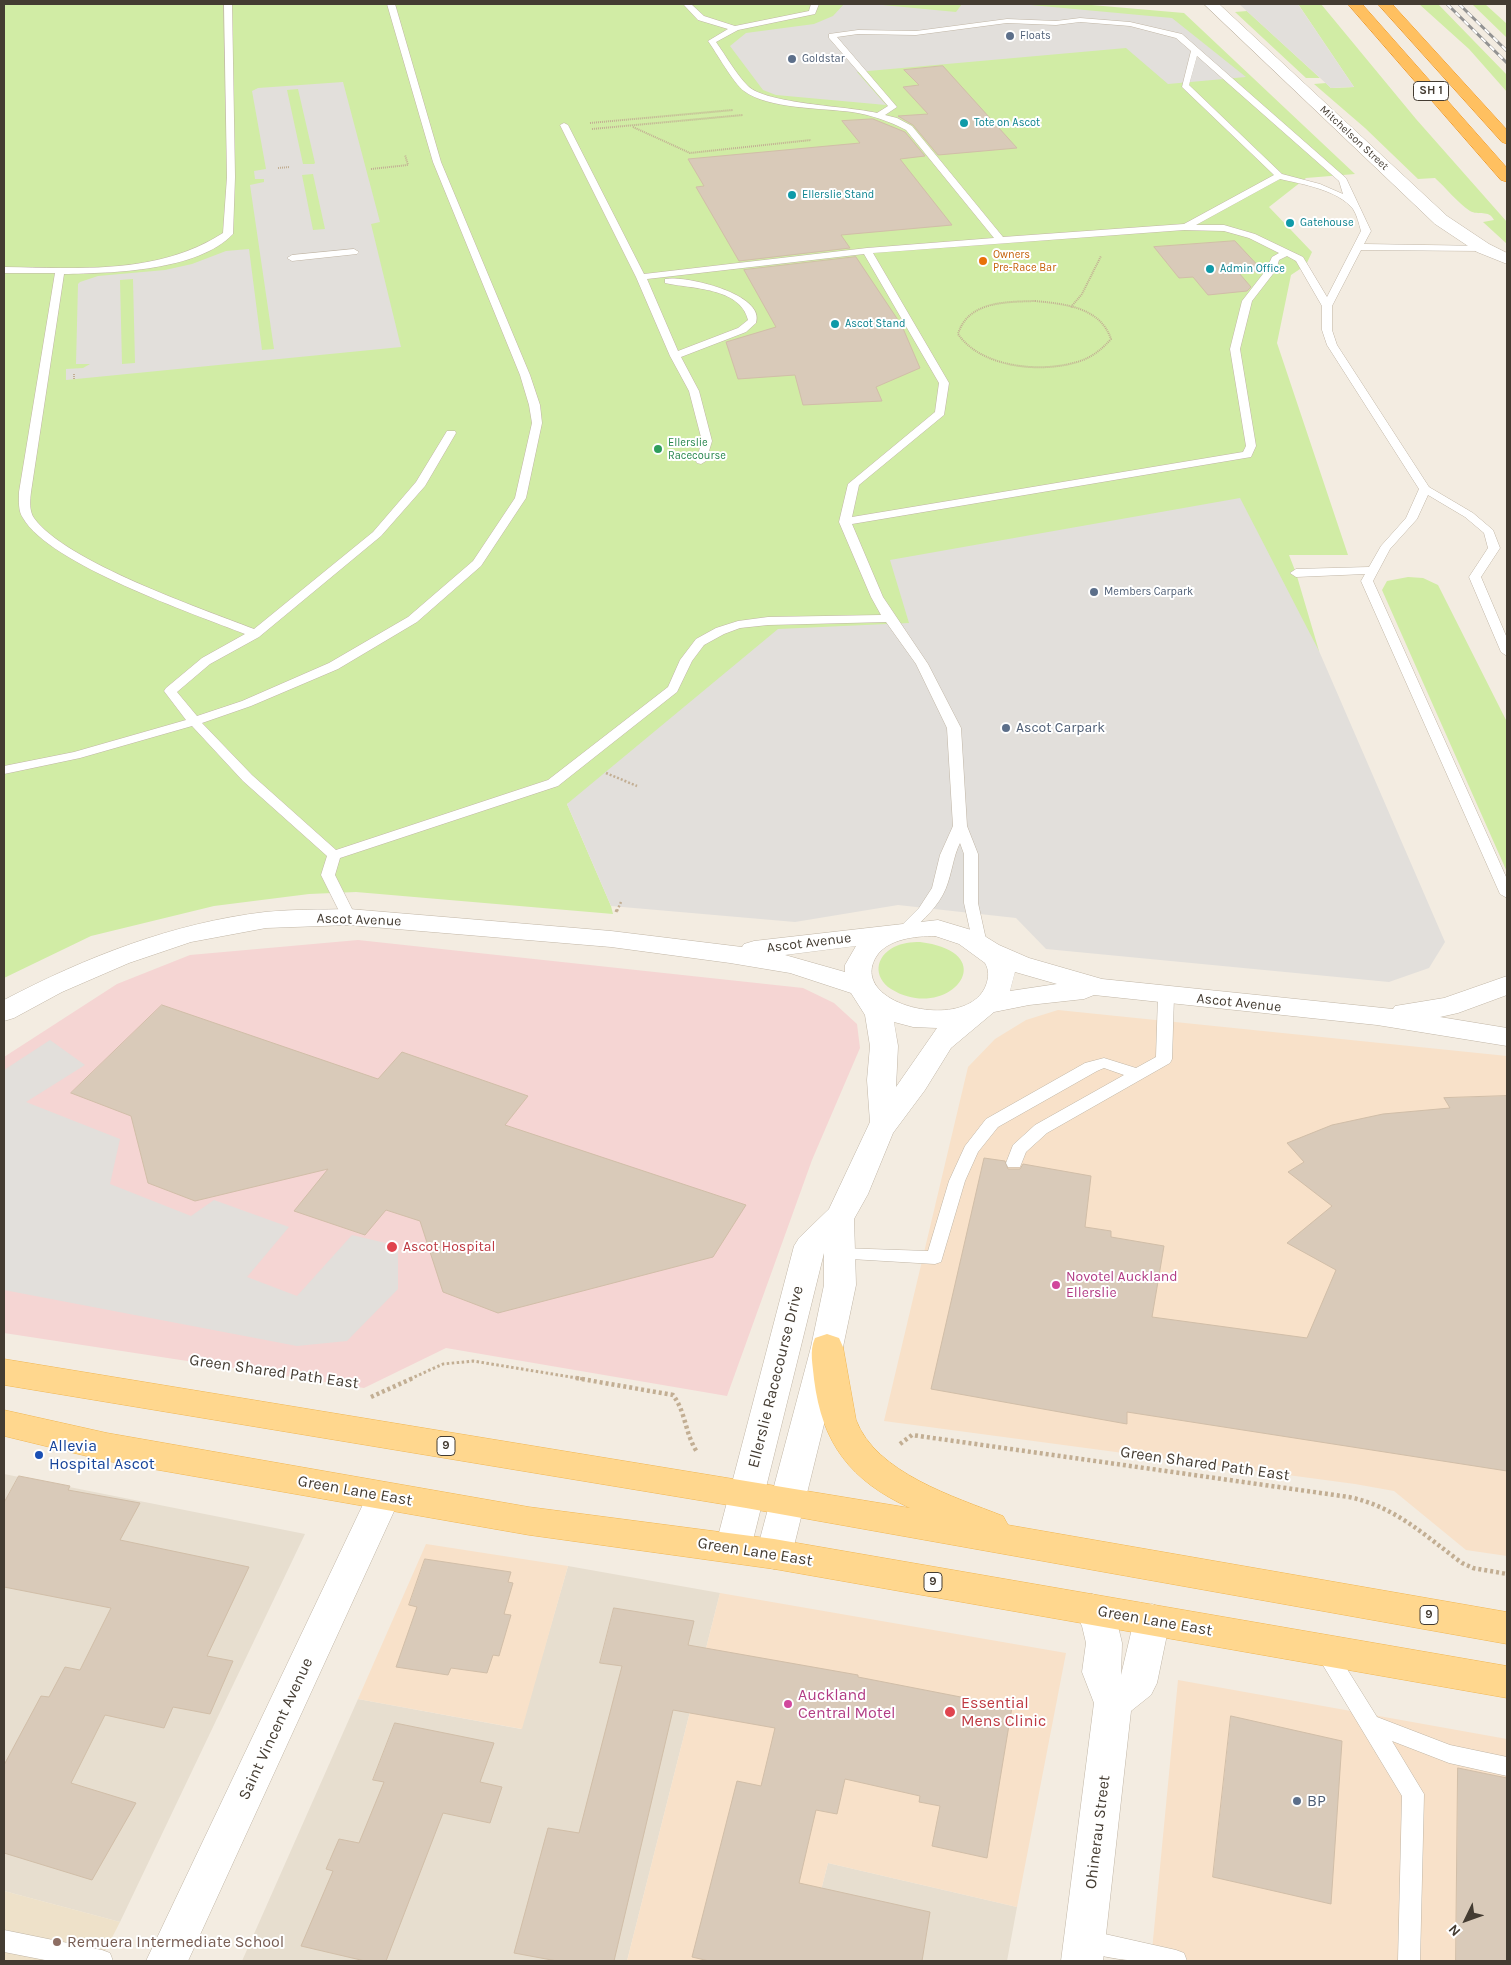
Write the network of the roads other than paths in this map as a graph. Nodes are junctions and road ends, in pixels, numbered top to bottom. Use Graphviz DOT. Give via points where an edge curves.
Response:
graph roads {
  1 [pos="228,4"];
  2 [pos="391,4"];
  3 [pos="687,4"];
  4 [pos="815,4"];
  5 [pos="1211,4"];
  6 [pos="1355,4"];
  7 [pos="1385,4"];
  8 [pos="732,28"];
  9 [pos="1195,50"];
  10 [pos="878,116"];
  11 [pos="564,125"];
  12 [pos="1507,139"];
  13 [pos="1279,176"];
  14 [pos="1507,177"];
  15 [pos="1351,203"];
  16 [pos="1184,227"];
  17 [pos="1001,240"];
  18 [pos="1358,247"];
  19 [pos="1483,248"];
  20 [pos="867,251"];
  21 [pos="354,252"];
  22 [pos="1287,252"];
  23 [pos="292,258"];
  24 [pos="1507,259"];
  25 [pos="4,270"];
  26 [pos="60,270"];
  27 [pos="641,277"];
  28 [pos="1327,306"];
  29 [pos="675,356"];
  30 [pos="451,433"];
  31 [pos="701,461"];
  32 [pos="1425,489"];
  33 [pos="845,522"];
  34 [pos="1373,570"];
  35 [pos="1296,572"];
  36 [pos="889,618"];
  37 [pos="254,634"];
  38 [pos="1507,652"];
  39 [pos="194,723"];
  40 [pos="4,770"];
  41 [pos="960,826"];
  42 [pos="334,855"];
  43 [pos="1507,894"];
  44 [pos="349,917"];
  45 [pos="896,932"];
  46 [pos="985,947"];
  47 [pos="730,954"];
  48 [pos="1507,985"];
  49 [pos="1101,988"];
  50 [pos="866,992"];
  51 [pos="1166,996"];
  52 [pos="980,1008"];
  53 [pos="4,1012"];
  54 [pos="1377,1016"];
  55 [pos="1507,1037"];
  56 [pos="1137,1074"];
  57 [pos="885,1122"];
  58 [pos="1014,1163"];
  59 [pos="839,1218"];
  60 [pos="840,1254"];
  61 [pos="827,1347"];
  62 [pos="4,1372"];
  63 [pos="4,1423"];
  64 [pos="746,1494"];
  65 [pos="384,1496"];
  66 [pos="788,1502"];
  67 [pos="733,1548"];
  68 [pos="1048,1549"];
  69 [pos="774,1554"];
  70 [pos="1092,1610"];
  71 [pos="1152,1620"];
  72 [pos="1507,1628"];
  73 [pos="1324,1650"];
  74 [pos="1507,1682"];
  75 [pos="1113,1703"];
  76 [pos="1369,1723"];
  77 [pos="1507,1766"];
  78 [pos="4,1941"];
  79 [pos="1084,1951"];
  80 [pos="102,1961"];
  81 [pos="167,1961"];
  82 [pos="1176,1961"];
  83 [pos="1409,1961"];
  1 -- 26 [label="lane" via="231,177 228,234 200,253 182,260"];
  2 -- 39 [label="lane" via="437,162 525,375 537,422 532,465 506,526 456,585 419,616 334,665"];
  3 -- 8 [label="lane" via="701,18"];
  4 -- 8 [label="lane" via="812,12 795,19"];
  5 -- 19 [label="street, Mitchelson Street" via="1441,220"];
  6 -- 14 [label="highway, SH 1"];
  7 -- 12 [label="highway, SH 1"];
  8 -- 10 [label="lane" via="712,41 746,90 800,105"];
  9 -- 10 [label="lane" via="1169,33 1130,24 1080,20 1056,24 1007,21 916,33 858,32 832,36 893,107"];
  9 -- 13 [label="lane" via="1185,85"];
  9 -- 15 [label="lane" via="1343,180"];
  10 -- 17 [label="lane" via="909,128"];
  11 -- 27 [label="lane"];
  13 -- 15 [label="lane" via="1314,185"];
  13 -- 16 [label="lane"];
  15 -- 18 [label="lane" via="1366,231"];
  16 -- 17 [label="lane"];
  16 -- 22 [label="lane" via="1224,228"];
  17 -- 20 [label="lane"];
  18 -- 19 [label="lane"];
  18 -- 28 [label="lane"];
  19 -- 24 [label="street, Mitchelson Street"];
  20 -- 27 [label="lane"];
  20 -- 33 [label="lane" via="944,383 940,413 854,484"];
  21 -- 23 [label="lane"];
  22 -- 28 [label="lane" via="1306,265"];
  22 -- 33 [label="lane" via="1275,259 1271,270 1247,301 1235,349 1251,446 1247,455"];
  25 -- 26 [label="lane"];
  26 -- 37 [label="lane" via="25,492 24,506 28,518 52,543 86,562"];
  27 -- 29 [label="lane"];
  27 -- 29 [label="lane" via="690,284 731,295 749,308 752,321 742,330"];
  28 -- 32 [label="lane" via="1327,330 1332,346"];
  29 -- 31 [label="lane" via="694,391 707,441"];
  30 -- 37 [label="lane" via="421,484 377,534"];
  32 -- 34 [label="lane" via="1411,519 1384,548"];
  32 -- 38 [label="lane" via="1469,515 1489,532 1494,548 1475,576"];
  33 -- 36 [label="lane"];
  34 -- 35 [label="lane"];
  34 -- 43 [label="lane" via="1367,581"];
  36 -- 41 [label="lane" via="922,664 954,728"];
  36 -- 42 [label="lane" via="768,621 720,630 700,642 686,660 673,688 553,783"];
  37 -- 39 [label="lane" via="206,661 170,692"];
  39 -- 40 [label="lane" via="70,758"];
  39 -- 42 [label="lane" via="272,803"];
  41 -- 45 [label="lane" via="947,855 939,888 924,911"];
  41 -- 46 [label="lane" via="970,854 971,903"];
  42 -- 44 [label="lane" via="328,875"];
  44 -- 47 [label="street, Ascot Avenue" via="611,939"];
  44 -- 53 [label="street, Ascot Avenue" via="266,920 186,934 119,957 52,986"];
  45 -- 46 [label="street" via="936,928 973,939"];
  45 -- 47 [label="street, Ascot Avenue"];
  45 -- 50 [label="street" via="872,944 861,958 858,965"];
  46 -- 49 [label="street, Ascot Avenue" via="1019,964"];
  46 -- 52 [label="street" via="1000,966 1002,975 994,998"];
  47 -- 50 [label="street, Ascot Avenue" via="794,965"];
  48 -- 54 [label="street, Ascot Avenue" via="1448,1007"];
  49 -- 51 [label="street, Ascot Avenue"];
  49 -- 52 [label="street, Ascot Avenue" via="1030,996"];
  50 -- 52 [label="street" via="888,1010 907,1017 953,1019"];
  50 -- 57 [label="street" via="879,1015 884,1046 881,1080"];
  51 -- 54 [label="street, Ascot Avenue"];
  51 -- 56 [label="lane" via="1164,1059"];
  52 -- 57 [label="street, Ellerslie Racecourse Drive" via="942,1039 915,1083"];
  54 -- 55 [label="street, Ascot Avenue"];
  56 -- 58 [label="lane" via="1041,1129 1019,1149"];
  56 -- 60 [label="lane" via="1104,1063 1091,1067 992,1123 971,1150 957,1181 935,1258"];
  57 -- 59 [label="street, Ellerslie Racecourse Drive"];
  59 -- 60 [label="street, Ellerslie Racecourse Drive"];
  59 -- 64 [label="street, Ellerslie Racecourse Drive" via="810,1246"];
  60 -- 61 [label="street, Ellerslie Racecourse Drive" via="840,1285"];
  61 -- 66 [label="street, Ellerslie Racecourse Drive"];
  61 -- 68 [label="main road" via="835,1405 847,1440 872,1467 911,1495"];
  62 -- 64 [label="main road, 9"];
  63 -- 65 [label="main road, Green Lane East / 9" via="107,1447"];
  64 -- 66 [label="main road, 9"];
  64 -- 67 [label="street, Ellerslie Racecourse Drive"];
  65 -- 67 [label="main road, Green Lane East / 9" via="529,1521"];
  65 -- 81 [label="street, Saint Vincent Avenue"];
  66 -- 68 [label="main road, 9"];
  66 -- 69 [label="street, Ellerslie Racecourse Drive"];
  67 -- 69 [label="main road, Green Lane East / 9"];
  68 -- 72 [label="main road, 9"];
  69 -- 70 [label="main road, Green Lane East / 9"];
  70 -- 71 [label="main road, Green Lane East / 9"];
  70 -- 75 [label="street, Ohinerau Street" via="1104,1643 1101,1672"];
  71 -- 73 [label="main road, Green Lane East / 9"];
  71 -- 75 [label="street" via="1138,1683"];
  73 -- 74 [label="main road, Green Lane East / 9"];
  73 -- 76 [label="lane"];
  75 -- 79 [label="street, Ohinerau Street"];
  76 -- 77 [label="lane" via="1449,1754"];
  76 -- 83 [label="lane" via="1413,1794"];
  78 -- 80 [label="lane"];
  79 -- 82 [label="lane"];
}
